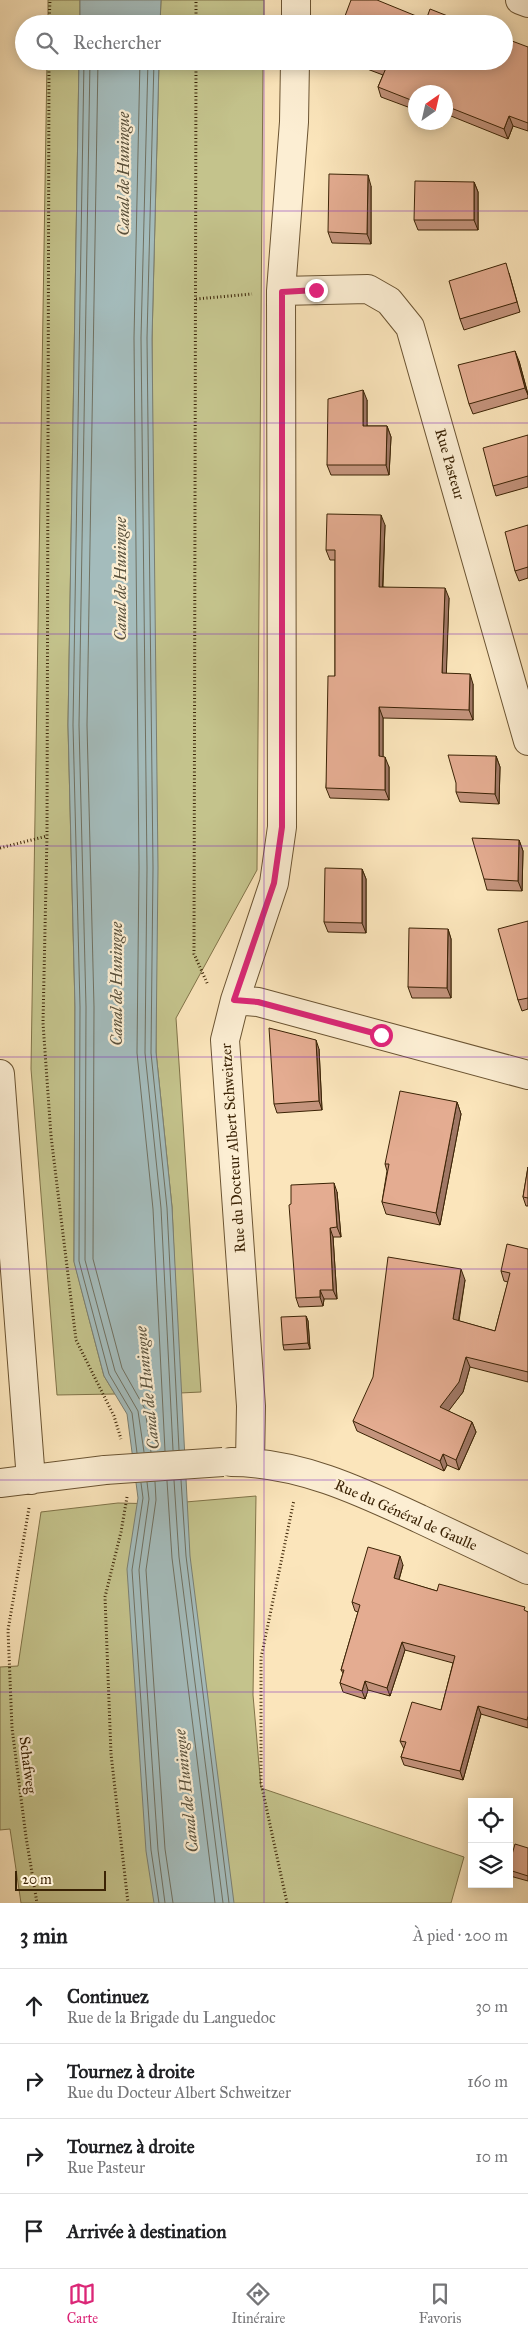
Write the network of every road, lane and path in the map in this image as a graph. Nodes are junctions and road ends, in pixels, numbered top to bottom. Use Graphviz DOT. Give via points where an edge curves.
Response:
graph roads {
  1 [pos="50,0"];
  2 [pos="196,0"];
  3 [pos="296,0"];
  4 [pos="520,0"];
  5 [pos="528,3"];
  6 [pos="50,15"];
  7 [pos="196,15"];
  8 [pos="296,15"];
  9 [pos="49,70"];
  10 [pos="196,70"];
  11 [pos="295,70"];
  12 [pos="282,292"];
  13 [pos="196,299"];
  14 [pos="528,741"];
  15 [pos="47,836"];
  16 [pos="0,848"];
  17 [pos="234,1000"];
  18 [pos="0,1074"];
  19 [pos="528,1075"];
  20 [pos="122,1441"];
  21 [pos="250,1462"];
  22 [pos="300,1471"];
  23 [pos="31,1480"];
  24 [pos="0,1483"];
  25 [pos="127,1496"];
  26 [pos="528,1570"];
  27 [pos="37,1903"];
  28 [pos="128,1903"];
  29 [pos="287,1903"];
  1 -- 6 [label="path"];
  2 -- 7 [label="path"];
  3 -- 8 [label="street"];
  4 -- 5 [label="street"];
  9 -- 15 [label="path"];
  10 -- 13 [label="path"];
  11 -- 12 [label="street, Rue du Docteur Albert Schweitzer"];
  12 -- 13 [label="path"];
  12 -- 14 [label="street, Rue Pasteur" via="368,289 389,301 410,326"];
  12 -- 17 [label="street, Rue du Docteur Albert Schweitzer" via="282,827 274,883"];
  13 -- 17 [label="path" via="194,954 211,990"];
  15 -- 16 [label="path"];
  15 -- 20 [label="path" via="43,1023 51,1136 76,1340 114,1416"];
  17 -- 19 [label="street" via="258,1002"];
  17 -- 21 [label="street, Rue du Docteur Albert Schweitzer" via="225,1040 251,1406"];
  18 -- 23 [label="street"];
  21 -- 22 [label="street, Rue du Général de Gaulle"];
  21 -- 23 [label="street, Rue du Général de Gaulle, bridge" via="105,1470"];
  22 -- 26 [label="street, Rue du Général de Gaulle" via="365,1494"];
  22 -- 29 [label="path" via="260,1658 261,1783"];
  23 -- 24 [label="street, Rue du Général de Gaulle"];
  23 -- 27 [label="path, Schafweg" via="29,1510 8,1630 12,1728"];
  25 -- 28 [label="path" via="105,1596 112,1754"];
}
